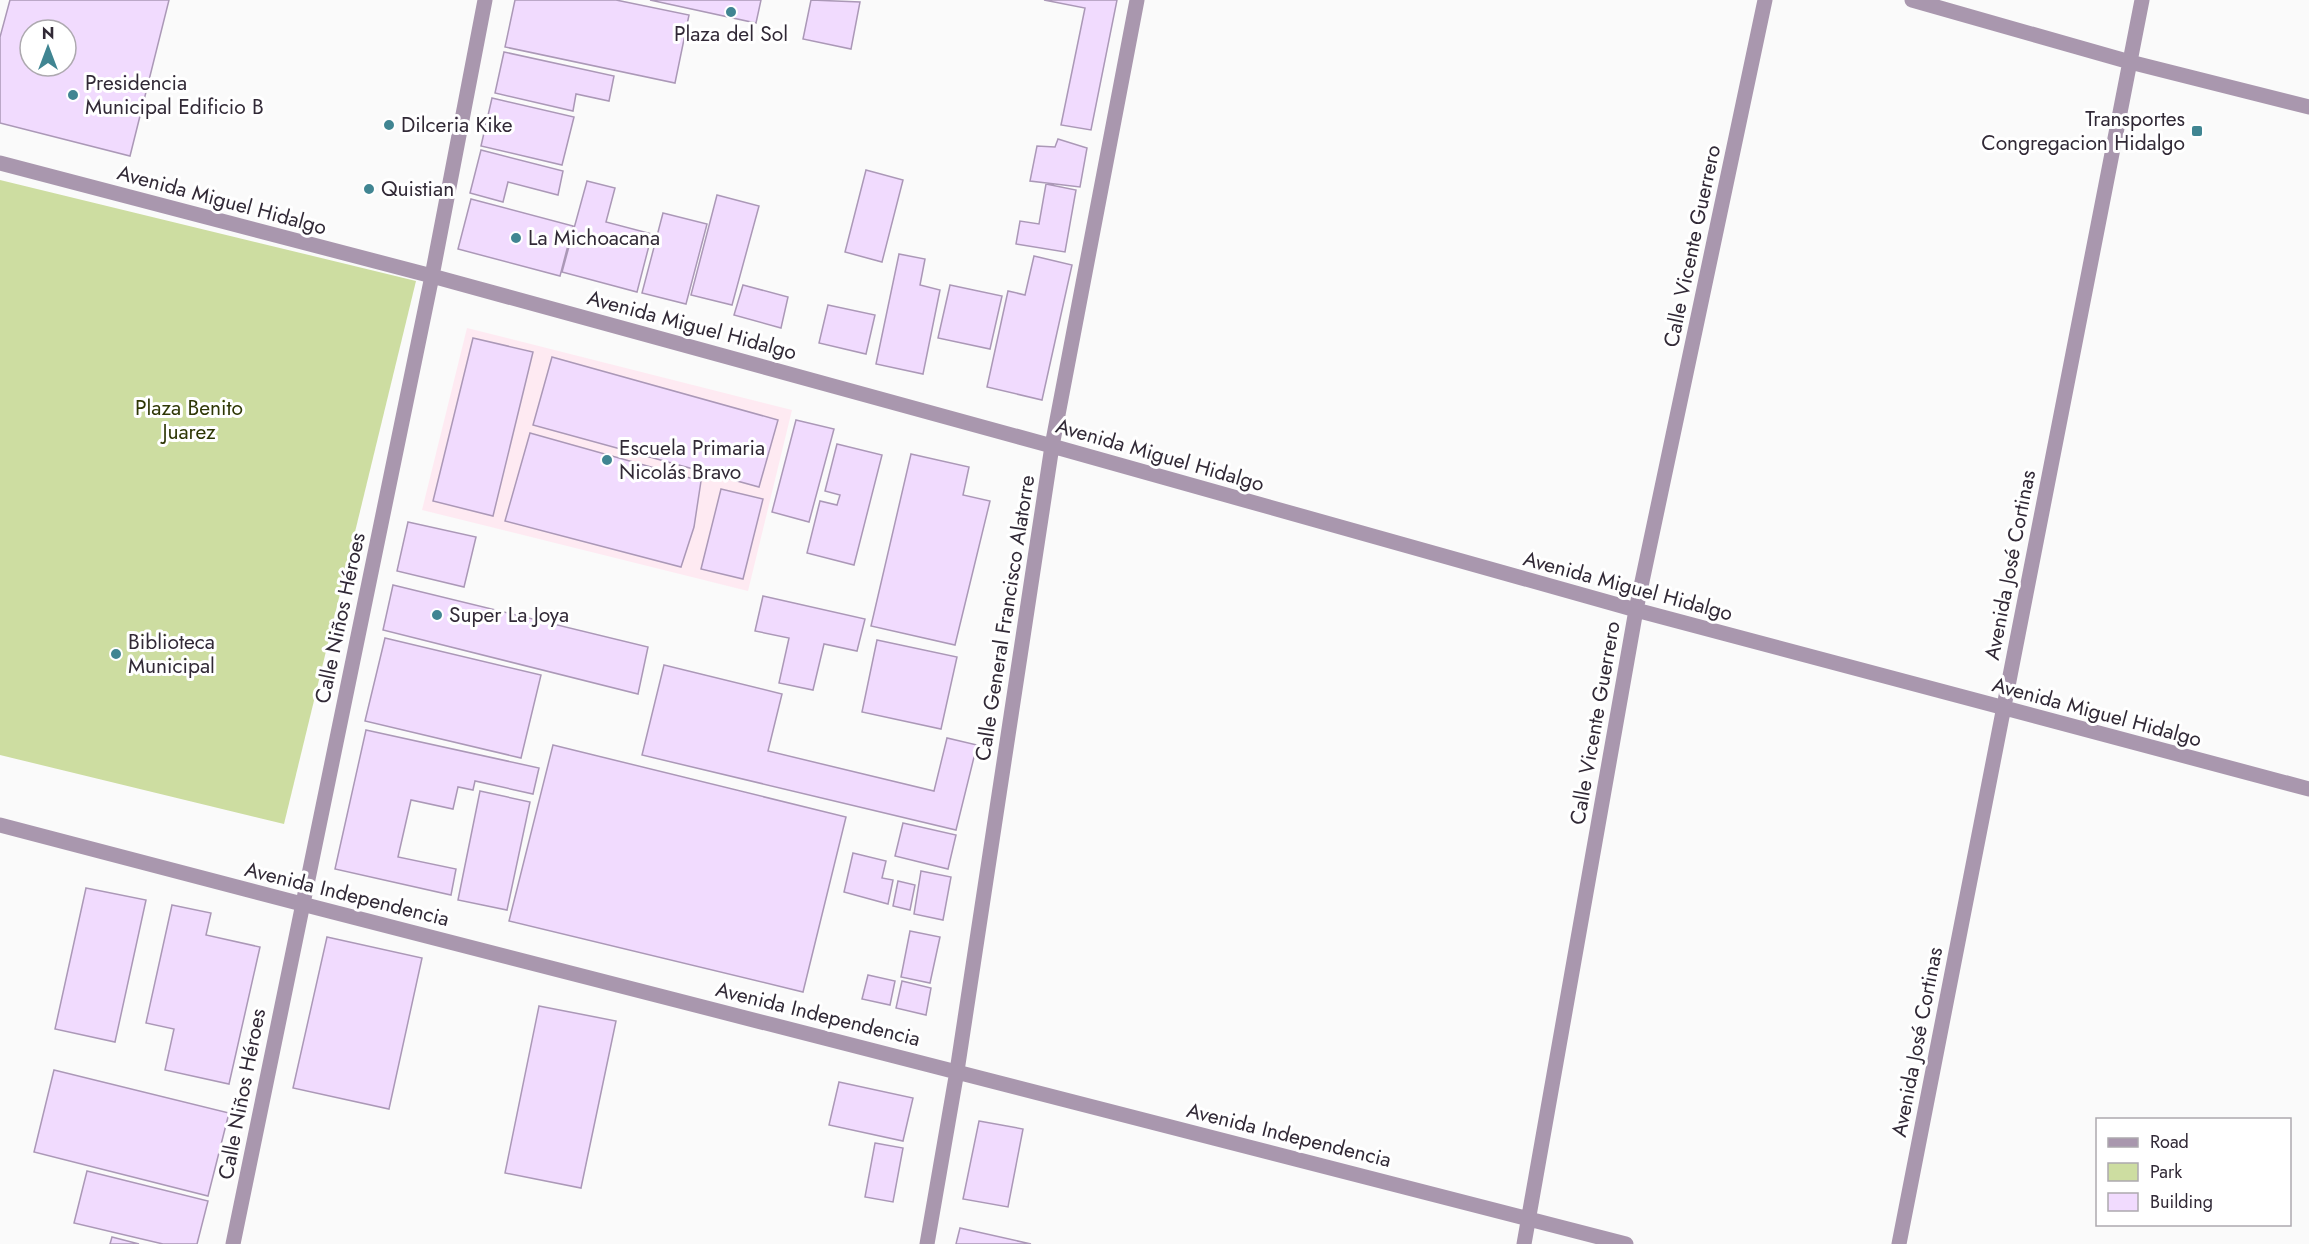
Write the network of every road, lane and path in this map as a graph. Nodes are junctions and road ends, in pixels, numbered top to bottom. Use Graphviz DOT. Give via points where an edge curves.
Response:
graph roads {
  1 [pos="485,0"];
  2 [pos="1137,0"];
  3 [pos="1766,0"];
  4 [pos="1912,0"];
  5 [pos="2142,0"];
  6 [pos="2130,62"];
  7 [pos="2309,107"];
  8 [pos="0,164"];
  9 [pos="432,276"];
  10 [pos="1052,446"];
  11 [pos="1636,610"];
  12 [pos="2003,709"];
  13 [pos="2309,789"];
  14 [pos="0,825"];
  15 [pos="302,904"];
  16 [pos="957,1071"];
  17 [pos="1529,1218"];
  18 [pos="233,1244"];
  19 [pos="927,1244"];
  20 [pos="1524,1244"];
  21 [pos="1626,1244"];
  22 [pos="1899,1244"];
  1 -- 9 [label="street, Calle Niños Héroes"];
  2 -- 10 [label="street, Calle General Francisco Alatorre"];
  3 -- 11 [label="street, Calle Vicente Guerrero"];
  4 -- 6 [label="street"];
  5 -- 6 [label="street, Avenida José Cortinas"];
  6 -- 7 [label="street"];
  6 -- 12 [label="street, Avenida José Cortinas"];
  8 -- 9 [label="street, Avenida Miguel Hidalgo"];
  9 -- 10 [label="street, Avenida Miguel Hidalgo"];
  9 -- 15 [label="street, Calle Niños Héroes"];
  10 -- 11 [label="street, Avenida Miguel Hidalgo"];
  10 -- 16 [label="street, Calle General Francisco Alatorre"];
  11 -- 12 [label="street, Avenida Miguel Hidalgo"];
  11 -- 17 [label="street, Calle Vicente Guerrero"];
  12 -- 13 [label="street, Avenida Miguel Hidalgo"];
  12 -- 22 [label="street, Avenida José Cortinas"];
  14 -- 15 [label="street, Avenida Independencia"];
  15 -- 16 [label="street, Avenida Independencia"];
  15 -- 18 [label="street, Calle Niños Héroes"];
  16 -- 17 [label="street, Avenida Independencia"];
  16 -- 19 [label="street, Calle General Francisco Alatorre"];
  17 -- 20 [label="street, Calle Vicente Guerrero"];
  17 -- 21 [label="street, Avenida Independencia"];
}
